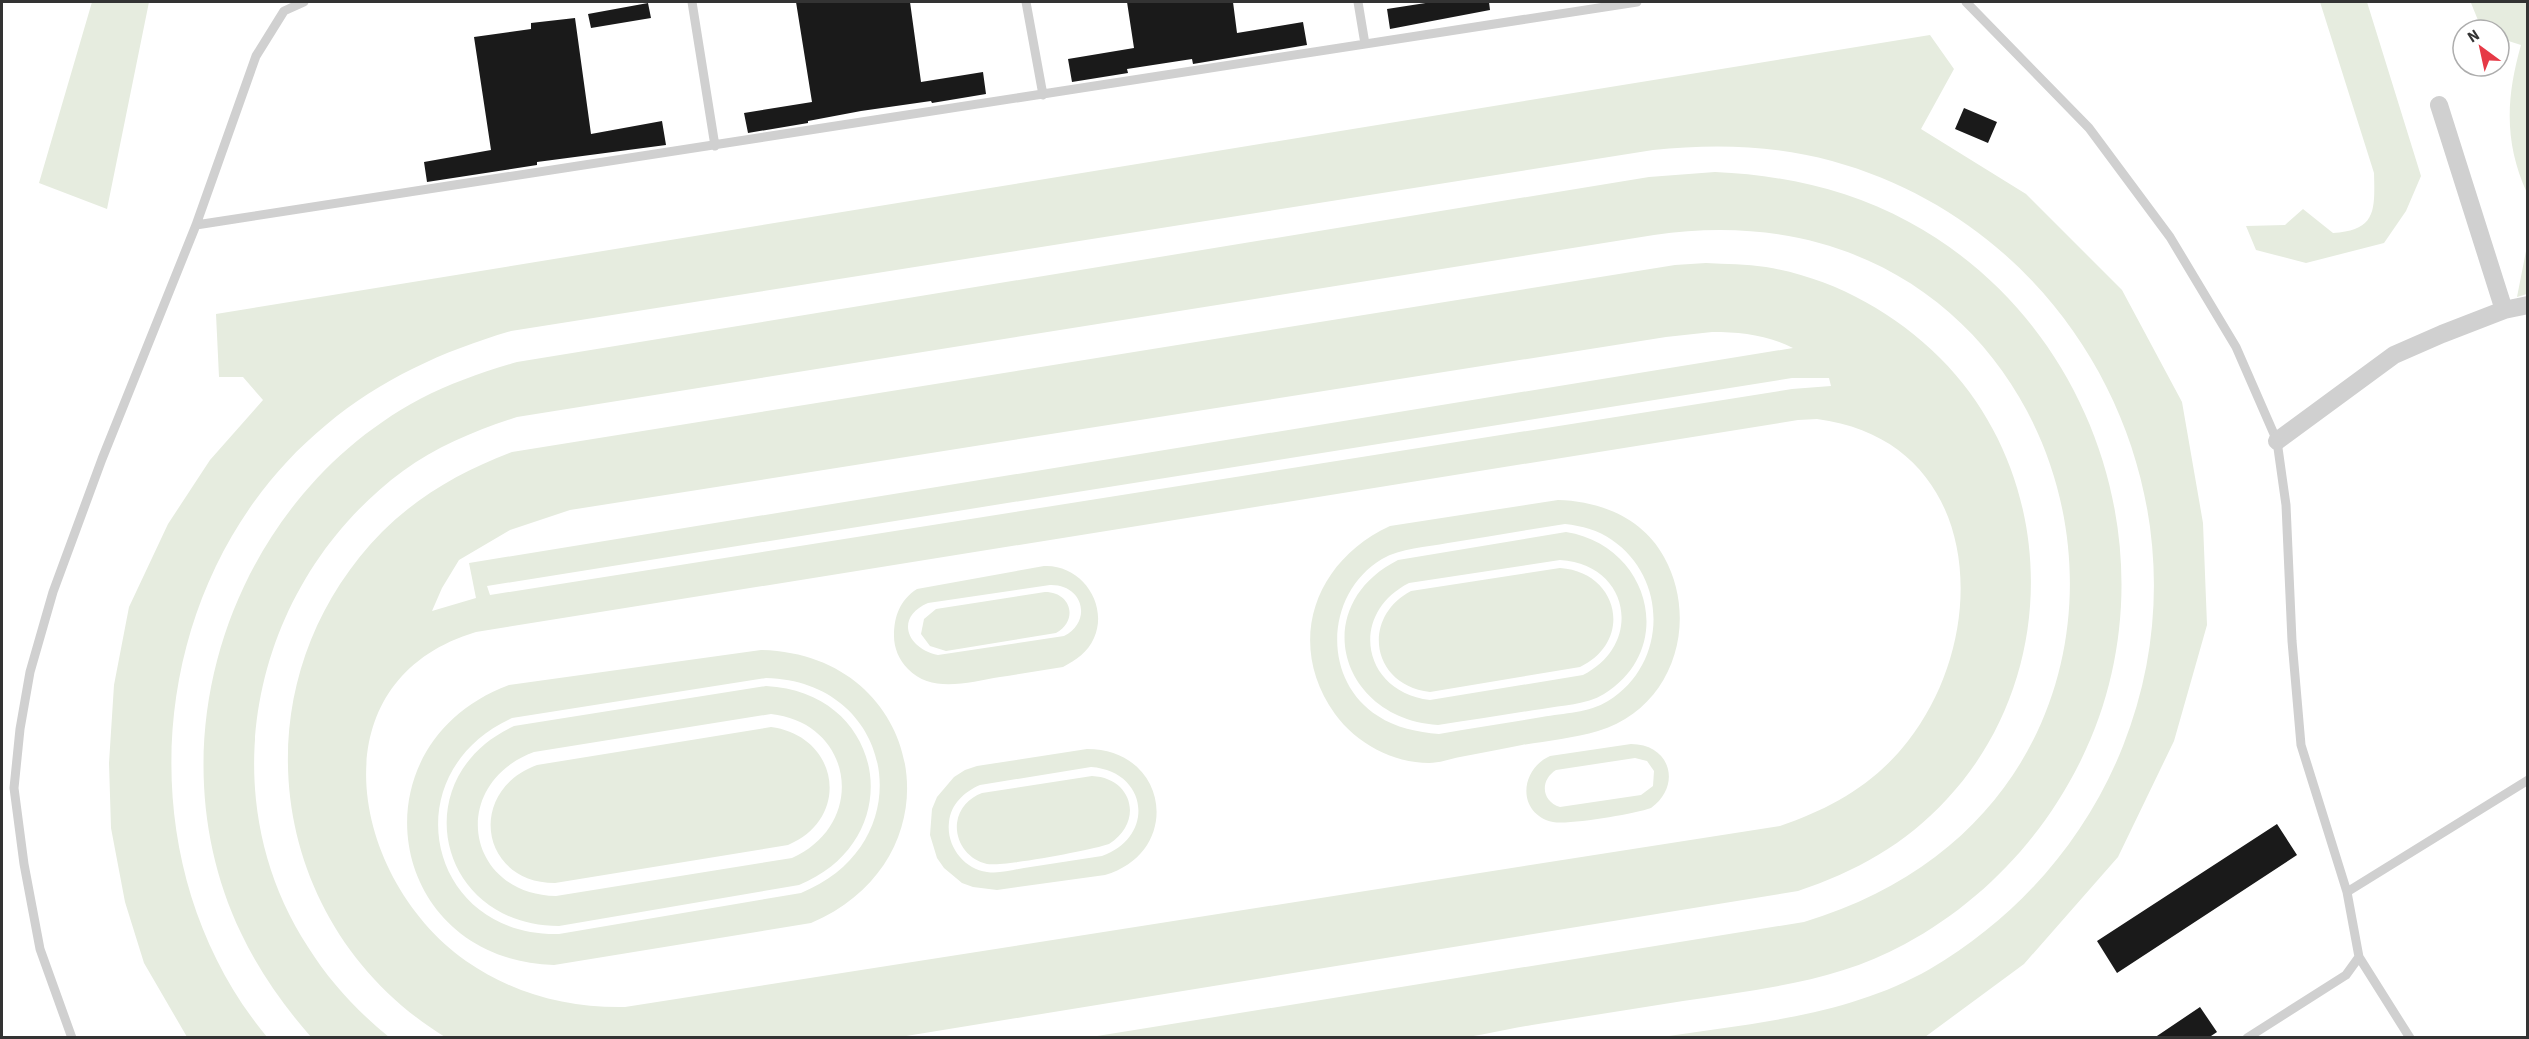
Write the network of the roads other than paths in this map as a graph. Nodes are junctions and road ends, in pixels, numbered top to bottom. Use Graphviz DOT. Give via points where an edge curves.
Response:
graph roads {
  1 [pos="304,2"];
  2 [pos="692,2"];
  3 [pos="1026,2"];
  4 [pos="1358,2"];
  5 [pos="1637,2"];
  6 [pos="1966,2"];
  7 [pos="1365,44"];
  8 [pos="1043,95"];
  9 [pos="2439,105"];
  10 [pos="715,146"];
  11 [pos="196,225"];
  12 [pos="2528,305"];
  13 [pos="2504,310"];
  14 [pos="2277,441"];
  15 [pos="2528,780"];
  16 [pos="2347,892"];
  17 [pos="2359,957"];
  18 [pos="72,1038"];
  19 [pos="2247,1038"];
  20 [pos="2410,1038"];
  1 -- 11 [label="lane" via="284,11 256,56"];
  2 -- 10 [label="lane"];
  3 -- 8 [label="lane"];
  4 -- 7 [label="lane"];
  5 -- 7 [label="lane"];
  6 -- 14 [label="lane" via="2089,128 2170,237 2236,347"];
  7 -- 8 [label="lane"];
  8 -- 10 [label="lane"];
  9 -- 13 [label="street"];
  10 -- 11 [label="lane"];
  11 -- 18 [label="lane" via="53,592 30,672 20,729 14,788 24,864 40,949"];
  12 -- 13 [label="street"];
  13 -- 14 [label="street" via="2394,355"];
  14 -- 16 [label="lane" via="2286,505 2301,745"];
  15 -- 16 [label="lane"];
  16 -- 17 [label="lane"];
  17 -- 19 [label="lane" via="2346,975"];
  17 -- 20 [label="lane"];
}
